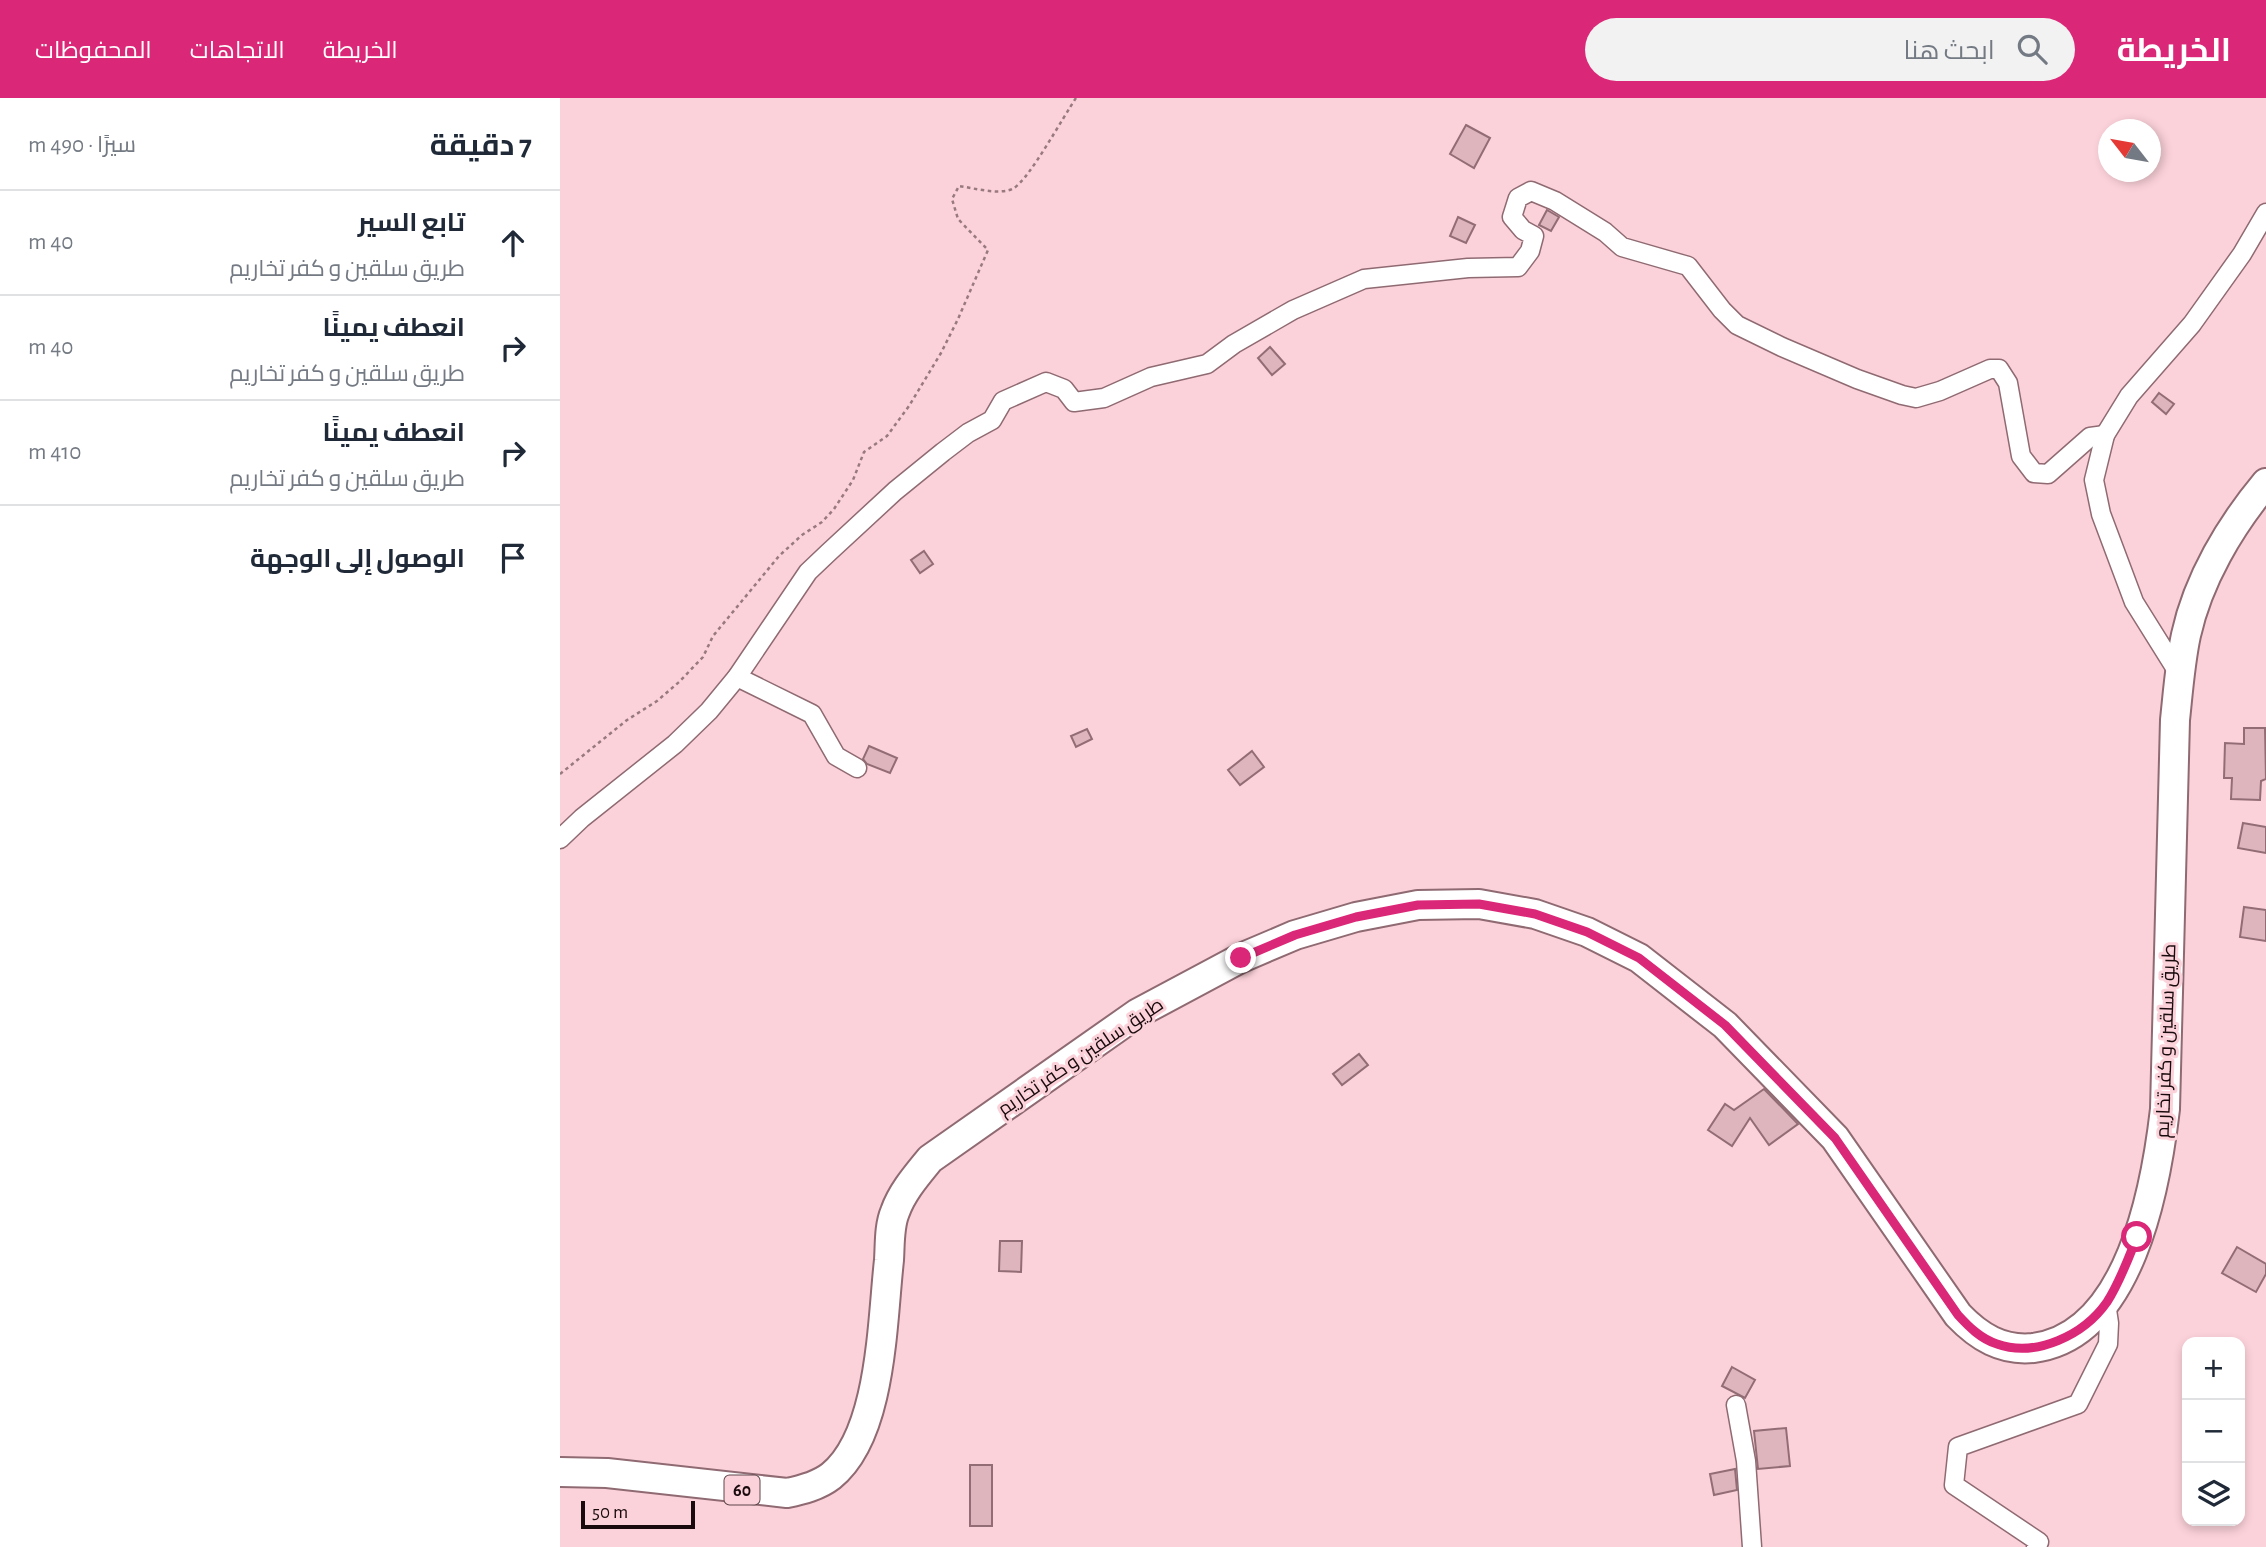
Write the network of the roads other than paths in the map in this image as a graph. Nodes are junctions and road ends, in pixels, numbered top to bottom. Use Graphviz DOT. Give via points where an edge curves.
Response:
graph roads {
  1 [pos="2266,213"];
  2 [pos="2105,435"];
  3 [pos="2266,483"];
  4 [pos="2180,675"];
  5 [pos="737,677"];
  6 [pos="857,768"];
  7 [pos="560,839"];
  8 [pos="2106,1303"];
  9 [pos="1735,1405"];
  10 [pos="560,1472"];
  11 [pos="1752,1547"];
  12 [pos="2036,1547"];
  1 -- 2 [label="street" via="2204,308 2129,396"];
  2 -- 4 [label="street" via="2094,480 2101,514 2134,602"];
  2 -- 5 [label="street" via="2090,437 2048,474 2035,473 2021,456 2008,383 1999,369 1916,398 1857,379 1737,325 1688,266 1622,247 1555,201 1531,191 1518,198 1512,217 1535,236 1518,267 1364,279 1293,310 1208,364 1151,377 1104,398 1074,402 1064,389 1046,382 1003,401 992,420 968,433 905,483 808,572"];
  3 -- 4 [label="main road, طريق سلقين و كفر تخاريم / 60" via="2224,542 2202,584"];
  4 -- 8 [label="main road, طريق سلقين و كفر تخاريم / 60" via="2164,1120 2137,1237"];
  5 -- 6 [label="street" via="812,714 836,756"];
  5 -- 7 [label="street" via="676,744"];
  8 -- 10 [label="main road, طريق سلقين و كفر تخاريم / 60" via="2081,1327 2045,1346 2021,1349 1996,1344 1974,1332 1835,1138 1725,1025 1682,989 1639,958 1587,932 1535,914 1479,904 1418,905 1295,935 1241,958 1138,1013 930,1159 894,1214 873,1398 861,1436 848,1459 830,1477 787,1493"];
  8 -- 12 [label="street" via="2108,1344 2078,1404 1958,1447 1954,1485 2039,1542"];
  9 -- 11 [label="street" via="1746,1461"];
}
